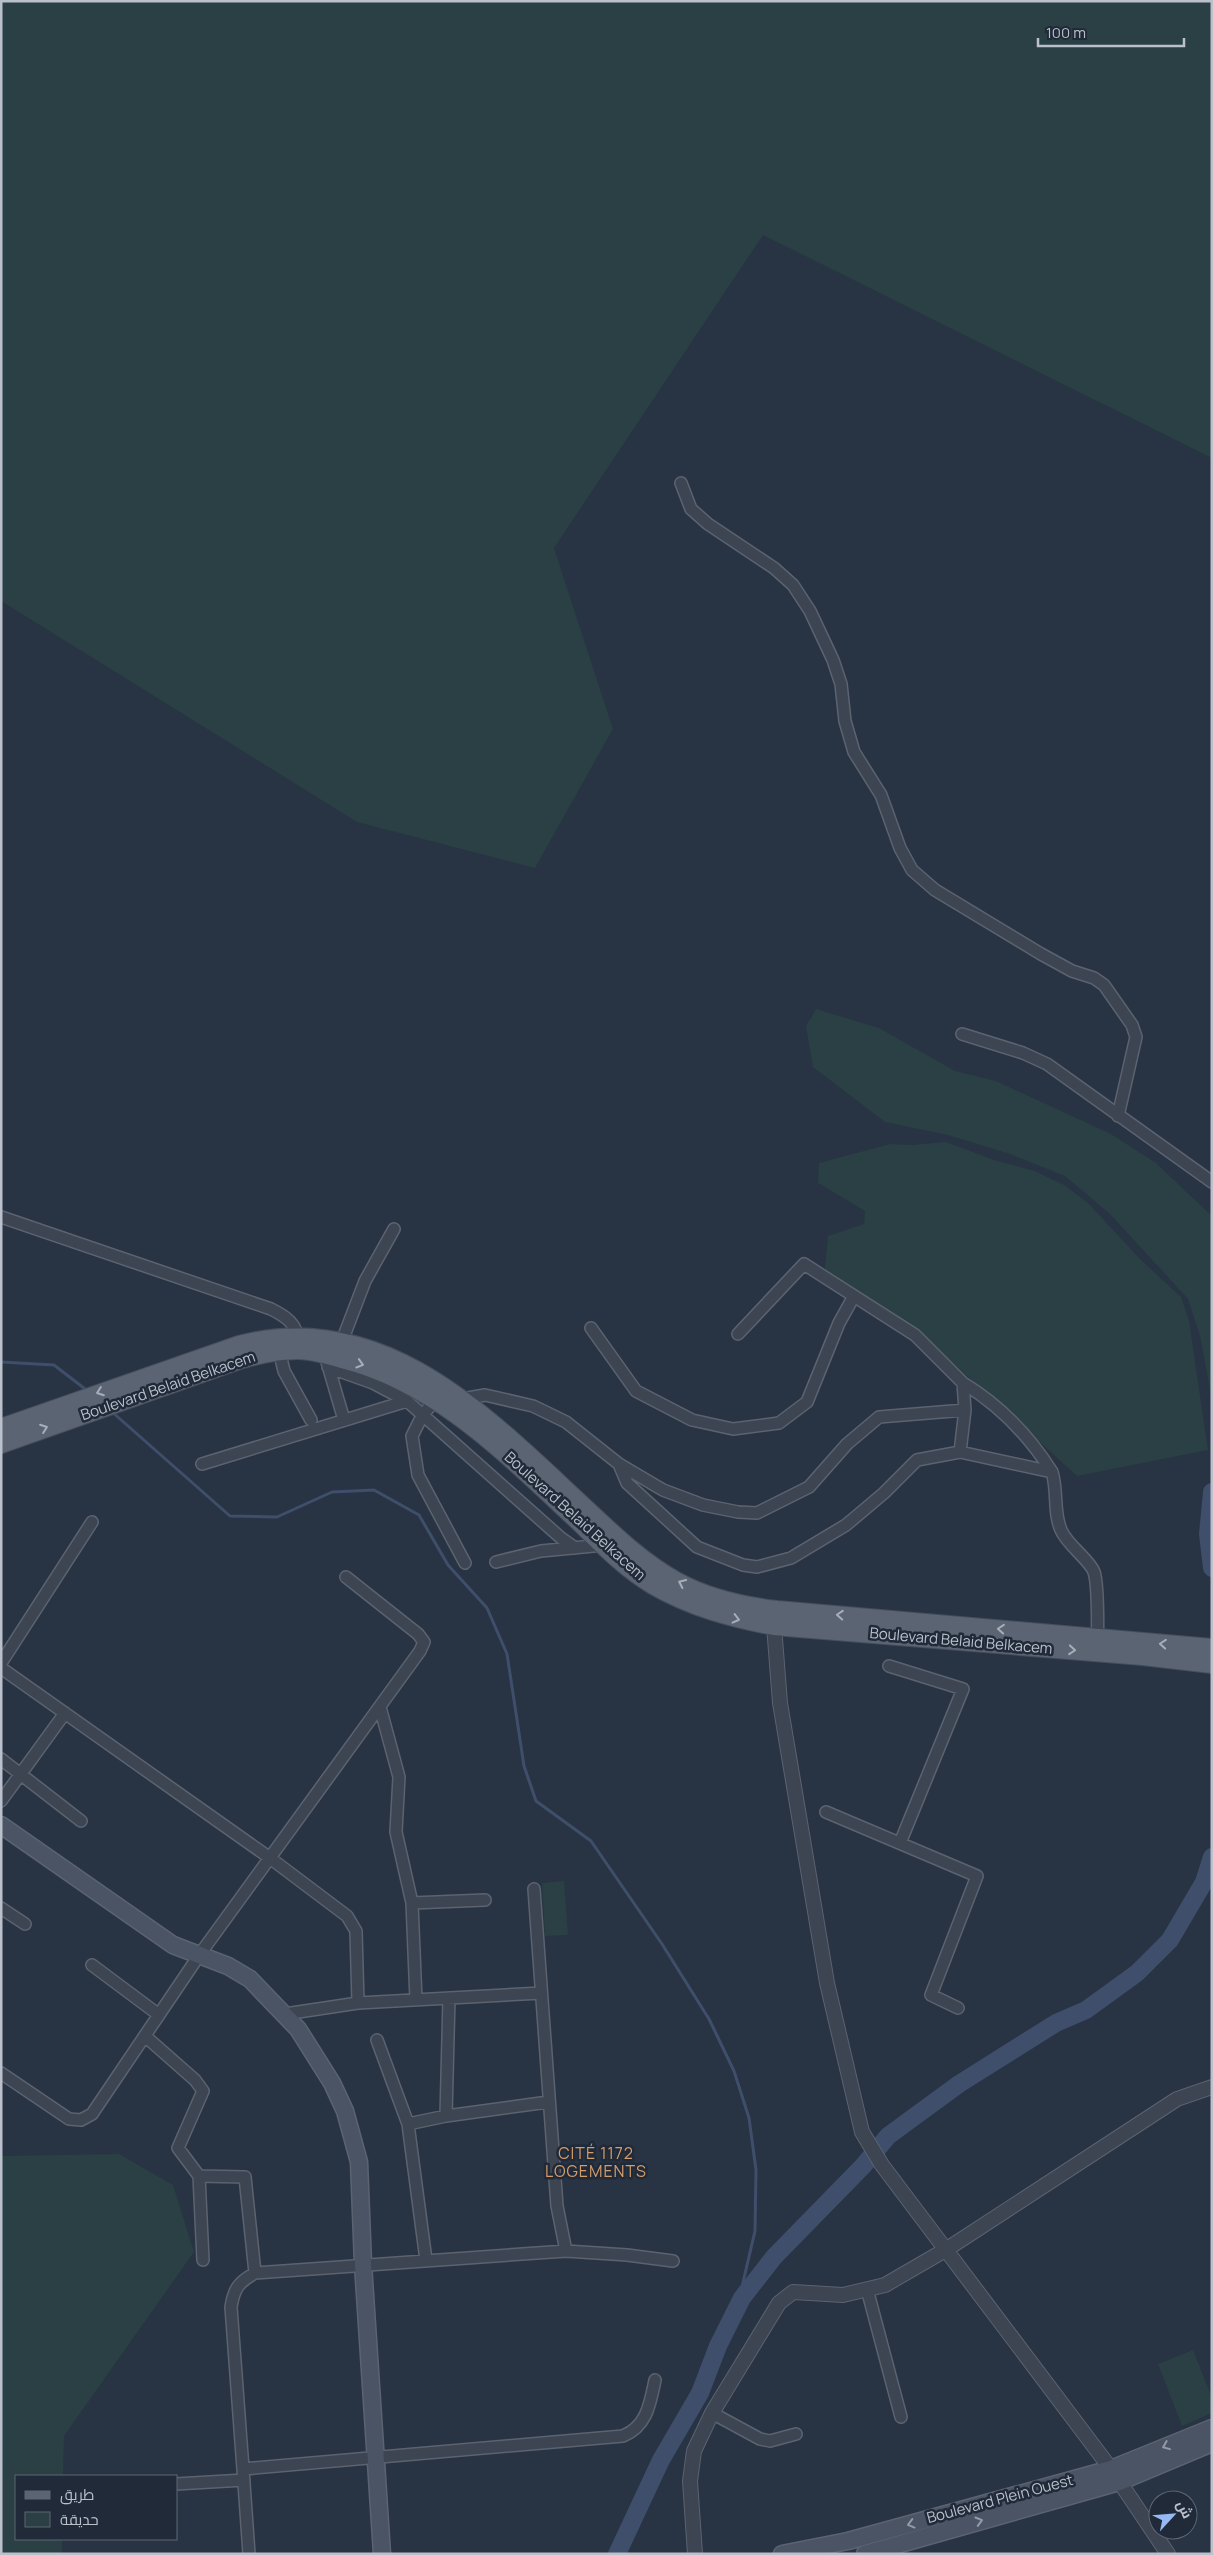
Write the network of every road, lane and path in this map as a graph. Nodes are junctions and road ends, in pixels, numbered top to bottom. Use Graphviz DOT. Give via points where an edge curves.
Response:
graph roads {
  1 [pos="681,483"];
  2 [pos="962,1034"];
  3 [pos="1118,1116"];
  4 [pos="1212,1182"];
  5 [pos="1,1217"];
  6 [pos="394,1229"];
  7 [pos="854,1296"];
  8 [pos="591,1328"];
  9 [pos="738,1334"];
  10 [pos="342,1341"];
  11 [pos="298,1343"];
  12 [pos="278,1344"];
  13 [pos="327,1361"];
  14 [pos="963,1382"];
  15 [pos="462,1399"];
  16 [pos="435,1400"];
  17 [pos="407,1401"];
  18 [pos="82,1406"];
  19 [pos="964,1410"];
  20 [pos="422,1416"];
  21 [pos="311,1420"];
  22 [pos="344,1420"];
  23 [pos="1,1428"];
  24 [pos="1,1444"];
  25 [pos="960,1452"];
  26 [pos="202,1464"];
  27 [pos="619,1464"];
  28 [pos="1052,1472"];
  29 [pos="92,1522"];
  30 [pos="604,1545"];
  31 [pos="575,1548"];
  32 [pos="496,1562"];
  33 [pos="465,1563"];
  34 [pos="346,1577"];
  35 [pos="774,1626"];
  36 [pos="1096,1645"];
  37 [pos="1212,1648"];
  38 [pos="1,1663"];
  39 [pos="1212,1664"];
  40 [pos="889,1666"];
  41 [pos="1,1668"];
  42 [pos="380,1707"];
  43 [pos="64,1713"];
  44 [pos="1,1759"];
  45 [pos="20,1774"];
  46 [pos="1,1801"];
  47 [pos="826,1812"];
  48 [pos="81,1821"];
  49 [pos="1,1825"];
  50 [pos="900,1842"];
  51 [pos="270,1858"];
  52 [pos="534,1889"];
  53 [pos="485,1900"];
  54 [pos="412,1904"];
  55 [pos="1,1908"];
  56 [pos="25,1924"];
  57 [pos="200,1954"];
  58 [pos="92,1965"];
  59 [pos="541,1993"];
  60 [pos="449,1998"];
  61 [pos="416,2000"];
  62 [pos="358,2003"];
  63 [pos="958,2008"];
  64 [pos="285,2014"];
  65 [pos="159,2015"];
  66 [pos="145,2036"];
  67 [pos="377,2040"];
  68 [pos="1,2073"];
  69 [pos="1212,2087"];
  70 [pos="548,2102"];
  71 [pos="446,2116"];
  72 [pos="408,2124"];
  73 [pos="199,2176"];
  74 [pos="946,2249"];
  75 [pos="566,2251"];
  76 [pos="204,2260"];
  77 [pos="426,2260"];
  78 [pos="674,2261"];
  79 [pos="362,2264"];
  80 [pos="255,2273"];
  81 [pos="867,2289"];
  82 [pos="655,2380"];
  83 [pos="712,2413"];
  84 [pos="901,2417"];
  85 [pos="1212,2428"];
  86 [pos="796,2434"];
  87 [pos="1212,2443"];
  88 [pos="376,2458"];
  89 [pos="244,2474"];
  90 [pos="1115,2475"];
  91 [pos="178,2484"];
  92 [pos="249,2554"];
  93 [pos="382,2554"];
  94 [pos="695,2554"];
  95 [pos="782,2554"];
  96 [pos="865,2554"];
  97 [pos="1168,2554"];
  1 -- 3 [label="street" via="691,509 774,568 793,585 810,611 841,684 845,720 854,752 881,795 900,848 912,870 935,890 1033,949 1104,985 1132,1025 1136,1038"];
  2 -- 3 [label="street" via="1047,1064"];
  3 -- 4 [label="street"];
  5 -- 11 [label="street" via="271,1309 288,1318"];
  6 -- 10 [label="street" via="365,1281"];
  7 -- 8 [label="street" via="839,1323 807,1402 779,1423 733,1429 692,1420 636,1391"];
  7 -- 9 [label="street" via="804,1264"];
  7 -- 14 [label="street" via="915,1335"];
  10 -- 11 [label="main road, Boulevard Belaid Belkacem"];
  10 -- 15 [label="main road, Boulevard Belaid Belkacem" via="387,1356"];
  11 -- 12 [label="main road, Boulevard Belaid Belkacem"];
  11 -- 13 [label="main road, Boulevard Belaid Belkacem"];
  12 -- 18 [label="main road, Boulevard Belaid Belkacem" via="239,1345"];
  12 -- 21 [label="street" via="284,1370"];
  13 -- 16 [label="main road, Boulevard Belaid Belkacem, one-way" via="383,1372"];
  13 -- 17 [label="street"];
  13 -- 22 [label="street"];
  14 -- 19 [label="street"];
  14 -- 28 [label="street" via="980,1393 1038,1449"];
  15 -- 27 [label="street" via="485,1395 533,1406 566,1422"];
  36 -- 15 [label="main road, Boulevard Belaid Belkacem, one-way" via="777,1610 740,1605 707,1594 677,1582 626,1546"];
  16 -- 20 [label="street"];
  16 -- 30 [label="main road, Boulevard Belaid Belkacem" via="453,1410 484,1436"];
  17 -- 20 [label="street"];
  17 -- 22 [label="street"];
  18 -- 23 [label="main road, Boulevard Belaid Belkacem"];
  24 -- 18 [label="main road, Boulevard Belaid Belkacem, one-way"];
  19 -- 25 [label="street"];
  19 -- 27 [label="street" via="879,1417 847,1444 809,1487 757,1512 703,1505 663,1490"];
  20 -- 31 [label="street"];
  20 -- 33 [label="street" via="412,1436 418,1475"];
  22 -- 26 [label="street"];
  25 -- 27 [label="street" via="917,1460 846,1525 792,1558 757,1567 743,1565 698,1547 628,1483"];
  25 -- 28 [label="street"];
  28 -- 36 [label="street" via="1060,1530 1094,1572"];
  29 -- 38 [label="street"];
  30 -- 31 [label="street"];
  30 -- 35 [label="main road, Boulevard Belaid Belkacem, one-way" via="652,1585 673,1596 699,1608"];
  31 -- 32 [label="street" via="540,1551"];
  34 -- 42 [label="street" via="424,1642"];
  35 -- 36 [label="main road, Boulevard Belaid Belkacem, one-way"];
  35 -- 74 [label="street" via="780,1703 827,1982 862,2132"];
  37 -- 36 [label="main road, Boulevard Belaid Belkacem, one-way"];
  36 -- 39 [label="main road, Boulevard Belaid Belkacem"];
  40 -- 50 [label="street" via="963,1688"];
  41 -- 43 [label="street"];
  42 -- 51 [label="street"];
  42 -- 54 [label="street" via="399,1777 396,1832"];
  43 -- 45 [label="street"];
  43 -- 51 [label="street"];
  44 -- 45 [label="street"];
  45 -- 46 [label="street"];
  45 -- 48 [label="street"];
  47 -- 50 [label="street"];
  49 -- 57 [label="main road" via="173,1945"];
  50 -- 63 [label="street" via="977,1876 931,1995"];
  51 -- 57 [label="street"];
  51 -- 62 [label="street" via="352,1923 357,1940"];
  52 -- 59 [label="street"];
  53 -- 54 [label="street"];
  54 -- 61 [label="street"];
  55 -- 56 [label="street"];
  57 -- 64 [label="main road" via="250,1978"];
  57 -- 65 [label="street"];
  58 -- 65 [label="street"];
  59 -- 60 [label="street"];
  59 -- 70 [label="street"];
  60 -- 61 [label="street"];
  60 -- 71 [label="street"];
  61 -- 62 [label="street"];
  62 -- 64 [label="street"];
  64 -- 79 [label="main road" via="318,2058 332,2083 354,2140 359,2162"];
  65 -- 66 [label="street"];
  66 -- 68 [label="street" via="92,2114 81,2120 69,2119"];
  66 -- 73 [label="street" via="203,2091 178,2148"];
  67 -- 72 [label="street"];
  69 -- 74 [label="street" via="1177,2099"];
  70 -- 71 [label="street"];
  70 -- 75 [label="street" via="556,2206"];
  71 -- 72 [label="street"];
  72 -- 77 [label="street"];
  73 -- 76 [label="street"];
  73 -- 80 [label="street" via="245,2176"];
  74 -- 81 [label="street" via="885,2285"];
  74 -- 90 [label="street"];
  75 -- 77 [label="street"];
  75 -- 78 [label="street"];
  77 -- 79 [label="street"];
  79 -- 80 [label="street"];
  79 -- 88 [label="main road"];
  80 -- 89 [label="street" via="240,2282 233,2292 231,2307"];
  81 -- 83 [label="street" via="843,2295 793,2292 779,2303"];
  81 -- 84 [label="street"];
  82 -- 88 [label="street" via="650,2406 642,2423 623,2436"];
  83 -- 86 [label="street" via="760,2439 770,2441"];
  83 -- 94 [label="street" via="694,2451 690,2481"];
  85 -- 90 [label="main road, Boulevard Plein Ouest, one-way"];
  87 -- 90 [label="main road, Boulevard Plein Ouest"];
  88 -- 89 [label="street"];
  88 -- 93 [label="main road"];
  89 -- 91 [label="street"];
  89 -- 92 [label="street"];
  90 -- 95 [label="main road, Boulevard Plein Ouest, one-way" via="848,2541"];
  96 -- 90 [label="main road, Boulevard Plein Ouest, one-way"];
  90 -- 97 [label="street"];
}
